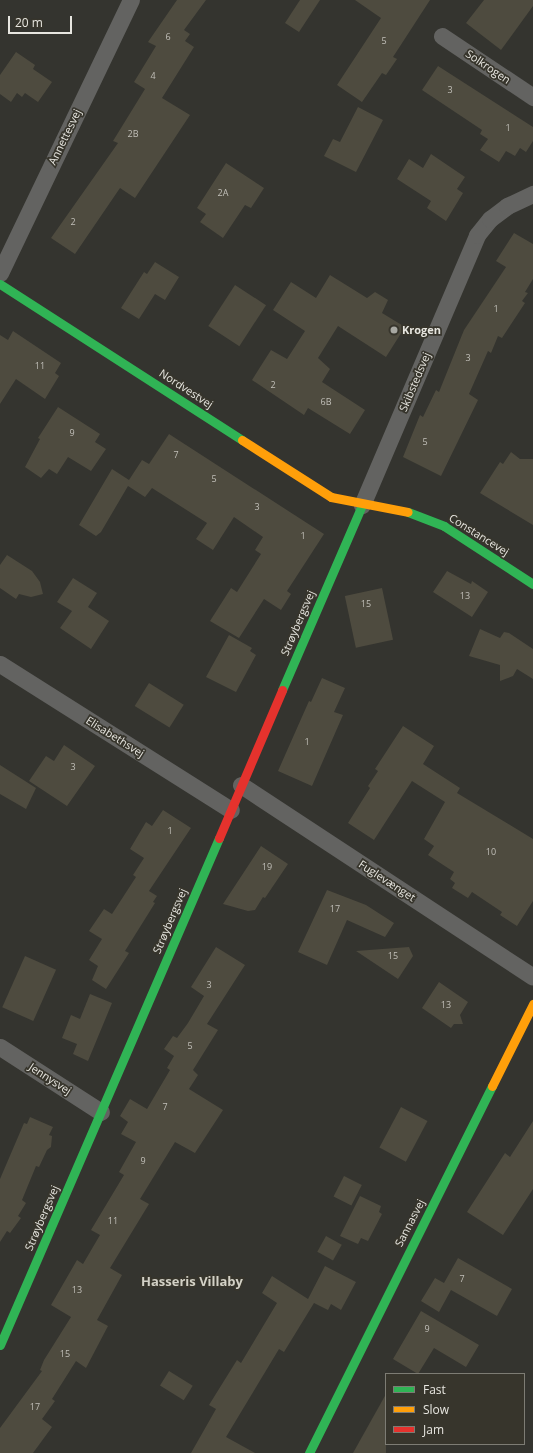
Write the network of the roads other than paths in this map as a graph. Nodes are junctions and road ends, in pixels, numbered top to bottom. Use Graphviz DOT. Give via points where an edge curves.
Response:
graph roads {
  1 [pos="131,0"];
  2 [pos="442,36"];
  3 [pos="533,97"];
  4 [pos="533,194"];
  5 [pos="0,273"];
  6 [pos="0,284"];
  7 [pos="362,505"];
  8 [pos="533,584"];
  9 [pos="0,664"];
  10 [pos="241,785"];
  11 [pos="231,810"];
  12 [pos="533,977"];
  13 [pos="533,1004"];
  14 [pos="0,1047"];
  15 [pos="101,1112"];
  16 [pos="0,1345"];
  17 [pos="308,1453"];
  1 -- 5 [label="street, Annettesvej"];
  2 -- 3 [label="street, Solkrogen"];
  4 -- 7 [label="street, Skibstedsvej" via="508,206 490,219 478,235"];
  6 -- 7 [label="street, Nordvestvej" via="331,496"];
  7 -- 8 [label="street, Constancevej" via="409,512 444,526"];
  7 -- 10 [label="street, Strøybergsvej"];
  9 -- 11 [label="street, Elisabethsvej"];
  10 -- 11 [label="street, Strøybergsvej"];
  10 -- 12 [label="street, Fuglevænget"];
  11 -- 15 [label="street, Strøybergsvej"];
  13 -- 17 [label="street, Sannasvej"];
  14 -- 15 [label="street, Jennysvej"];
  15 -- 16 [label="street, Strøybergsvej"];
}
